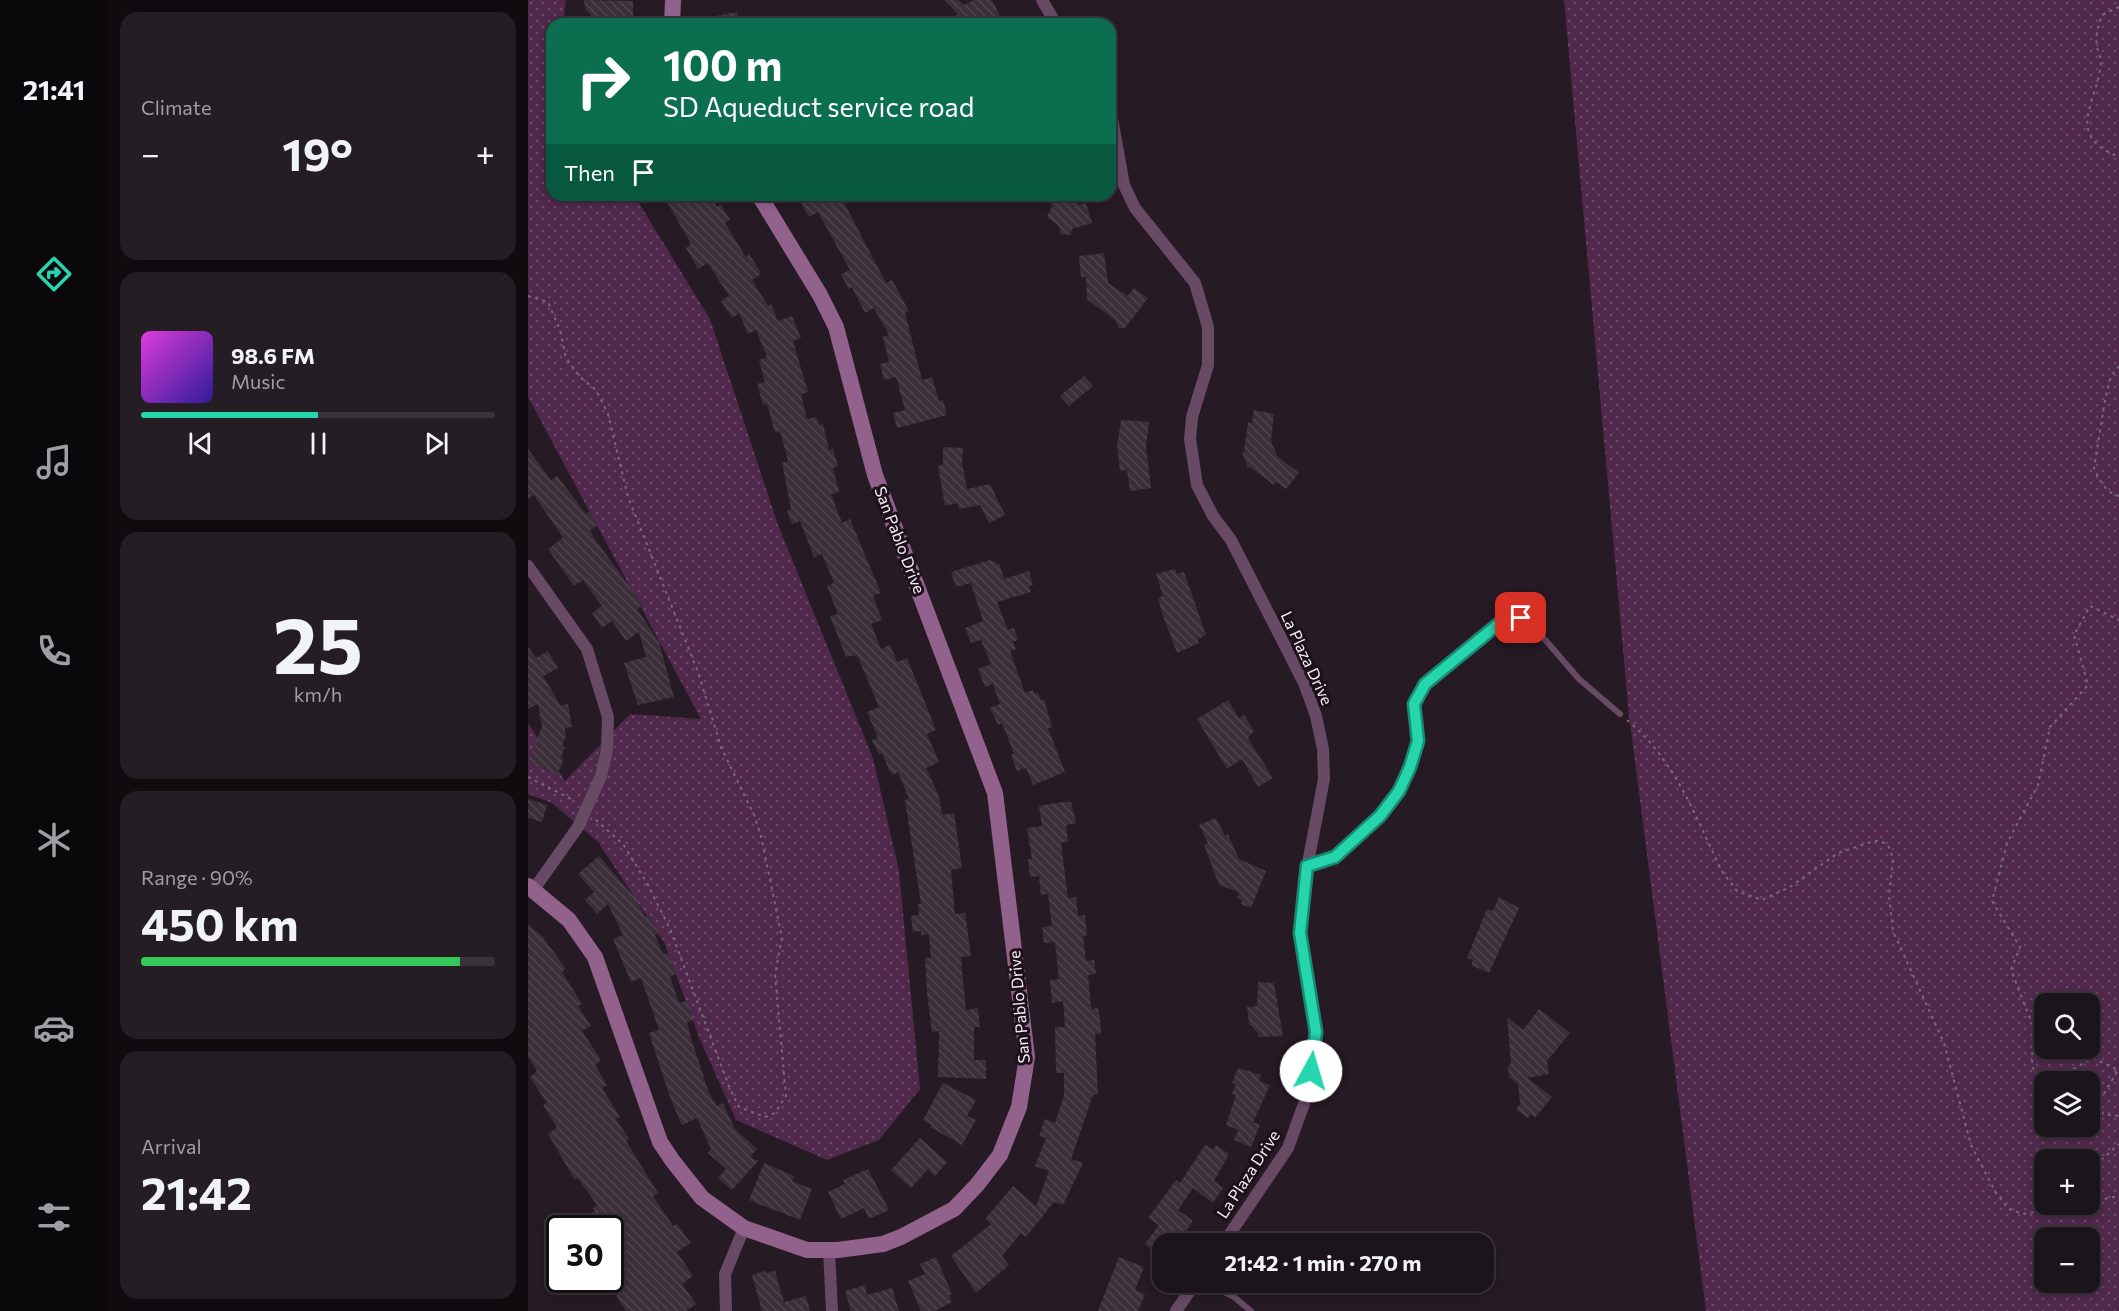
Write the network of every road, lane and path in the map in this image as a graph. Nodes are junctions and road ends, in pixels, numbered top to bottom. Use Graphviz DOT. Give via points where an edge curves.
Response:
graph roads {
  1 [pos="673,0"];
  2 [pos="1042,0"];
  3 [pos="2119,7"];
  4 [pos="672,18"];
  5 [pos="1052,18"];
  6 [pos="1116,138"];
  7 [pos="2119,157"];
  8 [pos="763,201"];
  9 [pos="528,296"];
  10 [pos="2119,366"];
  11 [pos="2119,496"];
  12 [pos="528,566"];
  13 [pos="2119,620"];
  14 [pos="1620,714"];
  15 [pos="528,777"];
  16 [pos="585,811"];
  17 [pos="1307,866"];
  18 [pos="531,887"];
  19 [pos="2034,1071"];
  20 [pos="2070,1071"];
  21 [pos="2100,1100"];
  22 [pos="2100,1105"];
  23 [pos="2119,1116"];
  24 [pos="2119,1144"];
  25 [pos="2100,1161"];
  26 [pos="2119,1196"];
  27 [pos="2100,1200"];
  28 [pos="2034,1213"];
  29 [pos="744,1228"];
  30 [pos="1230,1233"];
  31 [pos="829,1250"];
  32 [pos="1188,1293"];
  33 [pos="1226,1293"];
  34 [pos="726,1311"];
  35 [pos="832,1311"];
  36 [pos="1176,1311"];
  37 [pos="1251,1311"];
  1 -- 4 [label="street"];
  2 -- 5 [label="street"];
  3 -- 7 [label="path" via="2103,15 2096,33 2101,60 2086,118 2090,135 2101,150"];
  6 -- 17 [label="street, La Plaza Drive" via="1125,185 1135,208 1195,283 1208,327 1208,364 1192,417 1190,439 1197,484 1304,683 1316,716 1324,779"];
  8 -- 31 [label="street, San Pablo Drive" via="836,327 875,475 995,793 1027,1057 1019,1107 1000,1155 955,1208 883,1244"];
  9 -- 16 [label="path" via="548,302 566,358 579,377 596,390 608,414 628,497 698,672 721,747 758,826 783,938 776,974 786,1096 775,1113 765,1117 739,1107 686,966 647,883 623,844"];
  10 -- 11 [label="path" via="2111,376 2107,392 2094,468 2112,494"];
  12 -- 16 [label="street" via="587,649 608,717 601,776"];
  13 -- 19 [label="path" via="2090,606 2074,635 2088,685 2050,727 2038,785 2007,843 1992,901 2020,947 2011,970 2033,1026"];
  14 -- 17 [label="lane" via="1579,679 1521,618 1505,620 1425,684 1414,704 1418,741 1410,767 1399,791 1380,816 1335,857"];
  14 -- 28 [label="path" via="1644,734 1676,775 1720,870 1741,893 1758,900 1771,898 1850,848 1880,841 1891,849 1889,896 1893,931 1944,1043 1971,1145 1996,1193 2009,1209"];
  15 -- 16 [label="path" via="570,796"];
  16 -- 18 [label="street" via="578,827"];
  17 -- 30 [label="street, La Plaza Drive" via="1300,933 1316,1032 1309,1090 1288,1148"];
  18 -- 29 [label="street, San Pablo Drive" via="569,920 595,957 660,1142 702,1198"];
  20 -- 21 [label="path" via="2093,1058 2118,1070"];
  22 -- 23 [label="path" via="2103,1114"];
  24 -- 25 [label="path"];
  26 -- 27 [label="path"];
  29 -- 31 [label="street, San Pablo Drive" via="807,1250"];
  29 -- 34 [label="street" via="725,1274"];
  31 -- 35 [label="street"];
  32 -- 36 [label="street"];
  33 -- 37 [label="lane"];
}
